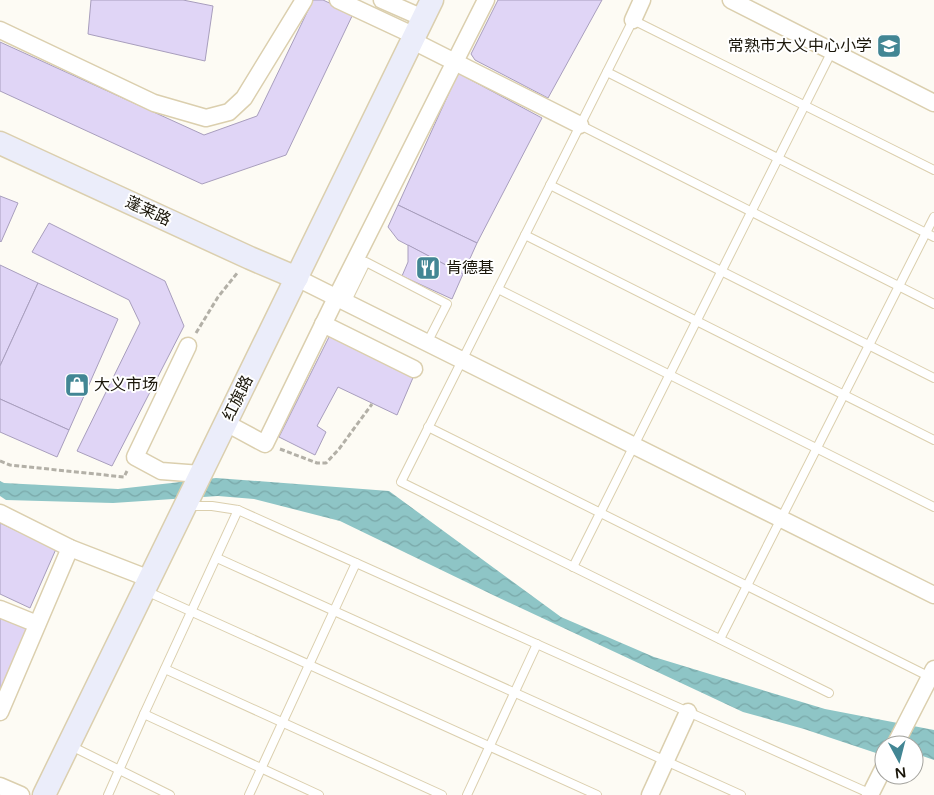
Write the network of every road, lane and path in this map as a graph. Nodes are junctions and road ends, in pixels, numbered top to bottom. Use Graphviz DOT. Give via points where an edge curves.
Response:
graph roads {
  1 [pos="304,0"];
  2 [pos="338,0"];
  3 [pos="382,0"];
  4 [pos="486,0"];
  5 [pos="642,0"];
  6 [pos="731,0"];
  7 [pos="633,20"];
  8 [pos="421,24"];
  9 [pos="0,30"];
  10 [pos="832,51"];
  11 [pos="454,62"];
  12 [pos="607,72"];
  13 [pos="934,103"];
  14 [pos="805,106"];
  15 [pos="580,125"];
  16 [pos="0,143"];
  17 [pos="778,158"];
  18 [pos="934,170"];
  19 [pos="550,185"];
  20 [pos="752,211"];
  21 [pos="934,217"];
  22 [pos="926,233"];
  23 [pos="525,235"];
  24 [pos="934,237"];
  25 [pos="250,258"];
  26 [pos="722,272"];
  27 [pos="297,278"];
  28 [pos="899,286"];
  29 [pos="498,289"];
  30 [pos="341,300"];
  31 [pos="934,304"];
  32 [pos="696,321"];
  33 [pos="323,324"];
  34 [pos="427,343"];
  35 [pos="188,346"];
  36 [pos="869,346"];
  37 [pos="462,360"];
  38 [pos="414,369"];
  39 [pos="670,375"];
  40 [pos="934,378"];
  41 [pos="844,395"];
  42 [pos="372,404"];
  43 [pos="226,423"];
  44 [pos="428,427"];
  45 [pos="934,440"];
  46 [pos="265,444"];
  47 [pos="634,446"];
  48 [pos="817,448"];
  49 [pos="135,458"];
  50 [pos="0,460"];
  51 [pos="200,477"];
  52 [pos="186,504"];
  53 [pos="934,507"];
  54 [pos="238,510"];
  55 [pos="0,513"];
  56 [pos="600,513"];
  57 [pos="781,519"];
  58 [pos="70,548"];
  59 [pos="216,558"];
  60 [pos="356,563"];
  61 [pos="573,567"];
  62 [pos="147,585"];
  63 [pos="747,586"];
  64 [pos="934,595"];
  65 [pos="0,609"];
  66 [pos="334,611"];
  67 [pos="191,612"];
  68 [pos="37,624"];
  69 [pos="720,639"];
  70 [pos="537,644"];
  71 [pos="309,665"];
  72 [pos="165,669"];
  73 [pos="933,675"];
  74 [pos="515,693"];
  75 [pos="829,693"];
  76 [pos="0,712"];
  77 [pos="688,712"];
  78 [pos="144,714"];
  79 [pos="283,722"];
  80 [pos="900,735"];
  81 [pos="69,745"];
  82 [pos="490,747"];
  83 [pos="666,761"];
  84 [pos="261,768"];
  85 [pos="119,770"];
  86 [pos="0,786"];
  87 [pos="22,795"];
  88 [pos="44,795"];
  89 [pos="108,795"];
  90 [pos="170,795"];
  91 [pos="249,795"];
  92 [pos="319,795"];
  93 [pos="442,795"];
  94 [pos="467,795"];
  95 [pos="596,795"];
  96 [pos="650,795"];
  97 [pos="741,795"];
  98 [pos="871,795"];
  1 -- 9 [label="street" via="244,98 229,112 206,118 154,103"];
  2 -- 8 [label="street"];
  3 -- 8 [label="street"];
  4 -- 11 [label="street"];
  5 -- 7 [label="street"];
  6 -- 10 [label="street"];
  7 -- 12 [label="lane"];
  7 -- 14 [label="lane"];
  8 -- 11 [label="street"];
  8 -- 27 [label="street, 红旗路"];
  10 -- 13 [label="street"];
  10 -- 14 [label="lane"];
  11 -- 15 [label="street"];
  11 -- 30 [label="street"];
  12 -- 15 [label="lane"];
  12 -- 17 [label="lane"];
  14 -- 17 [label="lane"];
  14 -- 18 [label="lane"];
  15 -- 19 [label="lane"];
  15 -- 20 [label="lane"];
  16 -- 25 [label="street, 蓬莱路"];
  17 -- 20 [label="lane"];
  17 -- 22 [label="lane"];
  19 -- 23 [label="lane"];
  19 -- 26 [label="lane"];
  20 -- 26 [label="lane"];
  20 -- 28 [label="lane"];
  21 -- 22 [label="lane"];
  22 -- 24 [label="lane"];
  22 -- 28 [label="lane"];
  23 -- 29 [label="lane"];
  23 -- 32 [label="lane"];
  25 -- 27 [label="street, 蓬莱路"];
  25 -- 35 [label="path" via="218,297"];
  26 -- 32 [label="lane"];
  26 -- 36 [label="lane"];
  27 -- 30 [label="street"];
  27 -- 43 [label="street, 红旗路"];
  28 -- 31 [label="lane"];
  28 -- 36 [label="lane"];
  29 -- 37 [label="lane"];
  29 -- 39 [label="lane"];
  30 -- 33 [label="street"];
  30 -- 34 [label="street"];
  30 -- 34 [label="lane" via="366,262 447,304"];
  32 -- 39 [label="lane"];
  32 -- 41 [label="lane"];
  33 -- 38 [label="street"];
  33 -- 46 [label="street"];
  34 -- 37 [label="street"];
  35 -- 49 [label="street"];
  36 -- 40 [label="lane"];
  36 -- 41 [label="lane"];
  37 -- 44 [label="lane"];
  37 -- 47 [label="street"];
  39 -- 47 [label="lane"];
  39 -- 48 [label="lane"];
  41 -- 45 [label="lane"];
  41 -- 48 [label="lane"];
  42 -- 46 [label="path" via="326,463"];
  43 -- 46 [label="street"];
  43 -- 51 [label="street, 红旗路"];
  44 -- 56 [label="lane"];
  44 -- 61 [label="lane" via="401,482"];
  47 -- 56 [label="lane"];
  47 -- 57 [label="street"];
  48 -- 53 [label="lane"];
  48 -- 57 [label="lane"];
  49 -- 50 [label="path" via="124,477 10,465"];
  49 -- 51 [label="street" via="160,472"];
  51 -- 52 [label="street, 红旗路"];
  52 -- 54 [label="lane"];
  52 -- 62 [label="street, 红旗路"];
  54 -- 59 [label="lane"];
  54 -- 60 [label="lane"];
  55 -- 58 [label="street"];
  56 -- 61 [label="lane"];
  56 -- 63 [label="lane"];
  57 -- 63 [label="lane"];
  57 -- 64 [label="street"];
  58 -- 62 [label="street"];
  58 -- 68 [label="street"];
  59 -- 66 [label="lane"];
  59 -- 67 [label="lane"];
  60 -- 66 [label="lane"];
  60 -- 70 [label="lane"];
  61 -- 69 [label="lane"];
  62 -- 67 [label="lane"];
  62 -- 81 [label="street, 红旗路"];
  63 -- 69 [label="lane"];
  63 -- 73 [label="lane"];
  65 -- 68 [label="street"];
  66 -- 71 [label="lane"];
  66 -- 74 [label="lane"];
  67 -- 71 [label="lane"];
  67 -- 72 [label="lane"];
  68 -- 76 [label="street"];
  69 -- 75 [label="lane"];
  70 -- 74 [label="lane"];
  70 -- 77 [label="lane"];
  71 -- 79 [label="lane"];
  71 -- 82 [label="lane"];
  72 -- 78 [label="lane"];
  72 -- 79 [label="lane"];
  73 -- 80 [label="street"];
  74 -- 82 [label="lane"];
  74 -- 83 [label="lane"];
  77 -- 83 [label="street"];
  77 -- 98 [label="lane"];
  78 -- 84 [label="lane"];
  78 -- 85 [label="lane"];
  79 -- 84 [label="lane"];
  79 -- 93 [label="lane"];
  81 -- 85 [label="lane"];
  81 -- 88 [label="street, 红旗路"];
  82 -- 94 [label="lane"];
  82 -- 95 [label="lane"];
  83 -- 96 [label="street"];
  83 -- 97 [label="lane"];
  84 -- 91 [label="lane"];
  84 -- 92 [label="lane"];
  85 -- 89 [label="lane"];
  85 -- 90 [label="lane"];
  86 -- 87 [label="street"];
}
